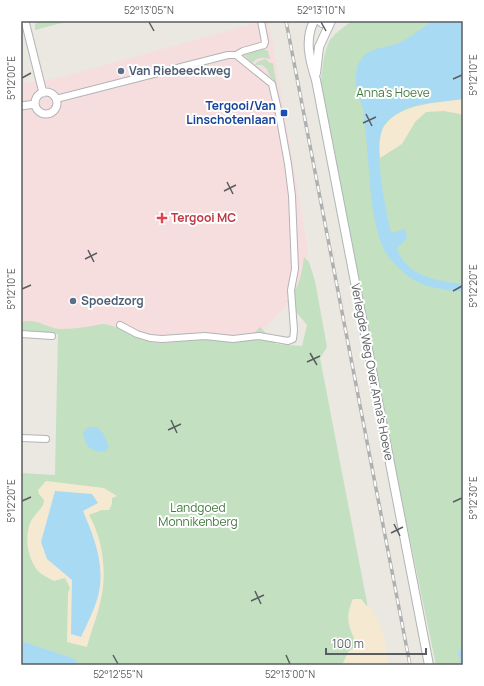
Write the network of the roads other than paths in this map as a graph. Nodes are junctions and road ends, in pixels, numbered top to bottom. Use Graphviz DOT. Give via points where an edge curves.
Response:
graph roads {
  1 [pos="23,21"];
  2 [pos="261,21"];
  3 [pos="314,21"];
  4 [pos="320,21"];
  5 [pos="330,22"];
  6 [pos="236,55"];
  7 [pos="316,80"];
  8 [pos="43,93"];
  9 [pos="56,99"];
  10 [pos="35,104"];
  11 [pos="21,106"];
  12 [pos="120,325"];
  13 [pos="21,334"];
  14 [pos="52,336"];
  15 [pos="21,438"];
  16 [pos="46,439"];
  17 [pos="429,665"];
  1 -- 8 [label="street"];
  2 -- 6 [label="street" via="264,45"];
  3 -- 7 [label="main road, Verlegde Weg Over Anna's Hoeve" via="310,28 308,45"];
  4 -- 5 [label="main road"];
  5 -- 7 [label="main road, Verlegde Weg Over Anna's Hoeve" via="319,47"];
  6 -- 9 [label="street"];
  6 -- 12 [label="street" via="272,84 279,114 292,196 295,269 291,290 293,339 288,341 259,336 233,339 205,336 162,339 137,334"];
  7 -- 17 [label="main road, Verlegde Weg Over Anna's Hoeve"];
  8 -- 9 [label="street" via="51,93"];
  8 -- 10 [label="street" via="37,97"];
  9 -- 10 [label="street" via="55,109 49,114 40,112"];
  10 -- 11 [label="street"];
  13 -- 14 [label="street"];
  15 -- 16 [label="street"];
}
